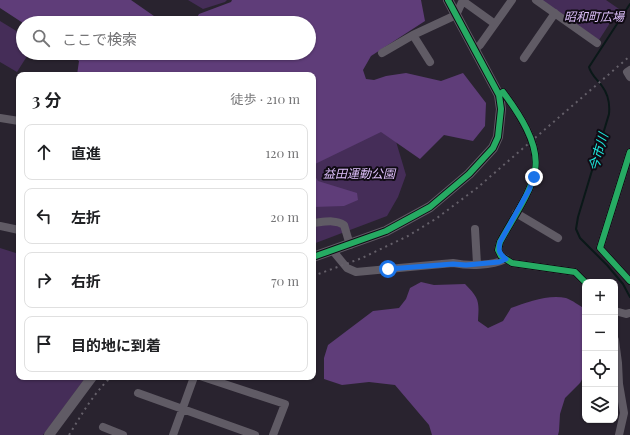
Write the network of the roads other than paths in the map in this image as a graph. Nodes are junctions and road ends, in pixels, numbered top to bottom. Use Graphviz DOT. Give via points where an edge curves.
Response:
graph roads {
  1 [pos="448,0"];
  2 [pos="512,0"];
  3 [pos="536,0"];
  4 [pos="463,1"];
  5 [pos="555,13"];
  6 [pos="456,15"];
  7 [pos="495,24"];
  8 [pos="412,34"];
  9 [pos="597,43"];
  10 [pos="474,50"];
  11 [pos="382,53"];
  12 [pos="524,58"];
  13 [pos="430,62"];
  14 [pos="630,70"];
  15 [pos="630,77"];
  16 [pos="500,95"];
  17 [pos="0,118"];
  18 [pos="16,121"];
  19 [pos="630,152"];
  20 [pos="516,213"];
  21 [pos="316,223"];
  22 [pos="0,226"];
  23 [pos="16,229"];
  24 [pos="475,229"];
  25 [pos="558,238"];
  26 [pos="350,245"];
  27 [pos="333,251"];
  28 [pos="316,256"];
  29 [pos="506,259"];
  30 [pos="477,264"];
  31 [pos="583,279"];
  32 [pos="630,281"];
  33 [pos="618,311"];
  34 [pos="629,313"];
  35 [pos="616,351"];
  36 [pos="90,380"];
  37 [pos="193,380"];
  38 [pos="212,380"];
  39 [pos="138,394"];
  40 [pos="182,410"];
  41 [pos="103,428"];
  42 [pos="49,435"];
  43 [pos="123,435"];
  44 [pos="173,435"];
  45 [pos="255,435"];
  46 [pos="273,435"];
  47 [pos="619,435"];
  1 -- 6 [label="street"];
  2 -- 7 [label="street"];
  3 -- 5 [label="street"];
  4 -- 6 [label="street"];
  4 -- 7 [label="street"];
  5 -- 9 [label="street"];
  5 -- 12 [label="street"];
  6 -- 8 [label="street"];
  6 -- 10 [label="street"];
  7 -- 10 [label="street"];
  8 -- 11 [label="street"];
  8 -- 13 [label="street"];
  10 -- 16 [label="street"];
  14 -- 15 [label="street" via="627,72"];
  16 -- 20 [label="street" via="503,92 514,106 525,125 535,154 534,177"];
  16 -- 26 [label="street" via="498,137 493,148 470,174 430,207 386,231"];
  17 -- 18 [label="street"];
  19 -- 32 [label="street" via="600,248"];
  20 -- 25 [label="street"];
  20 -- 29 [label="street" via="498,250"];
  21 -- 26 [label="street" via="340,222 344,225"];
  22 -- 23 [label="street"];
  24 -- 30 [label="street"];
  26 -- 27 [label="street"];
  27 -- 28 [label="street"];
  27 -- 30 [label="street" via="347,268 356,272"];
  29 -- 30 [label="street"];
  29 -- 31 [label="street" via="512,263 575,272"];
  33 -- 34 [label="street"];
  35 -- 47 [label="street" via="624,413"];
  36 -- 42 [label="street"];
  37 -- 40 [label="street"];
  38 -- 46 [label="street" via="285,404"];
  39 -- 40 [label="street"];
  40 -- 44 [label="street"];
  40 -- 45 [label="street"];
  41 -- 43 [label="street"];
}
